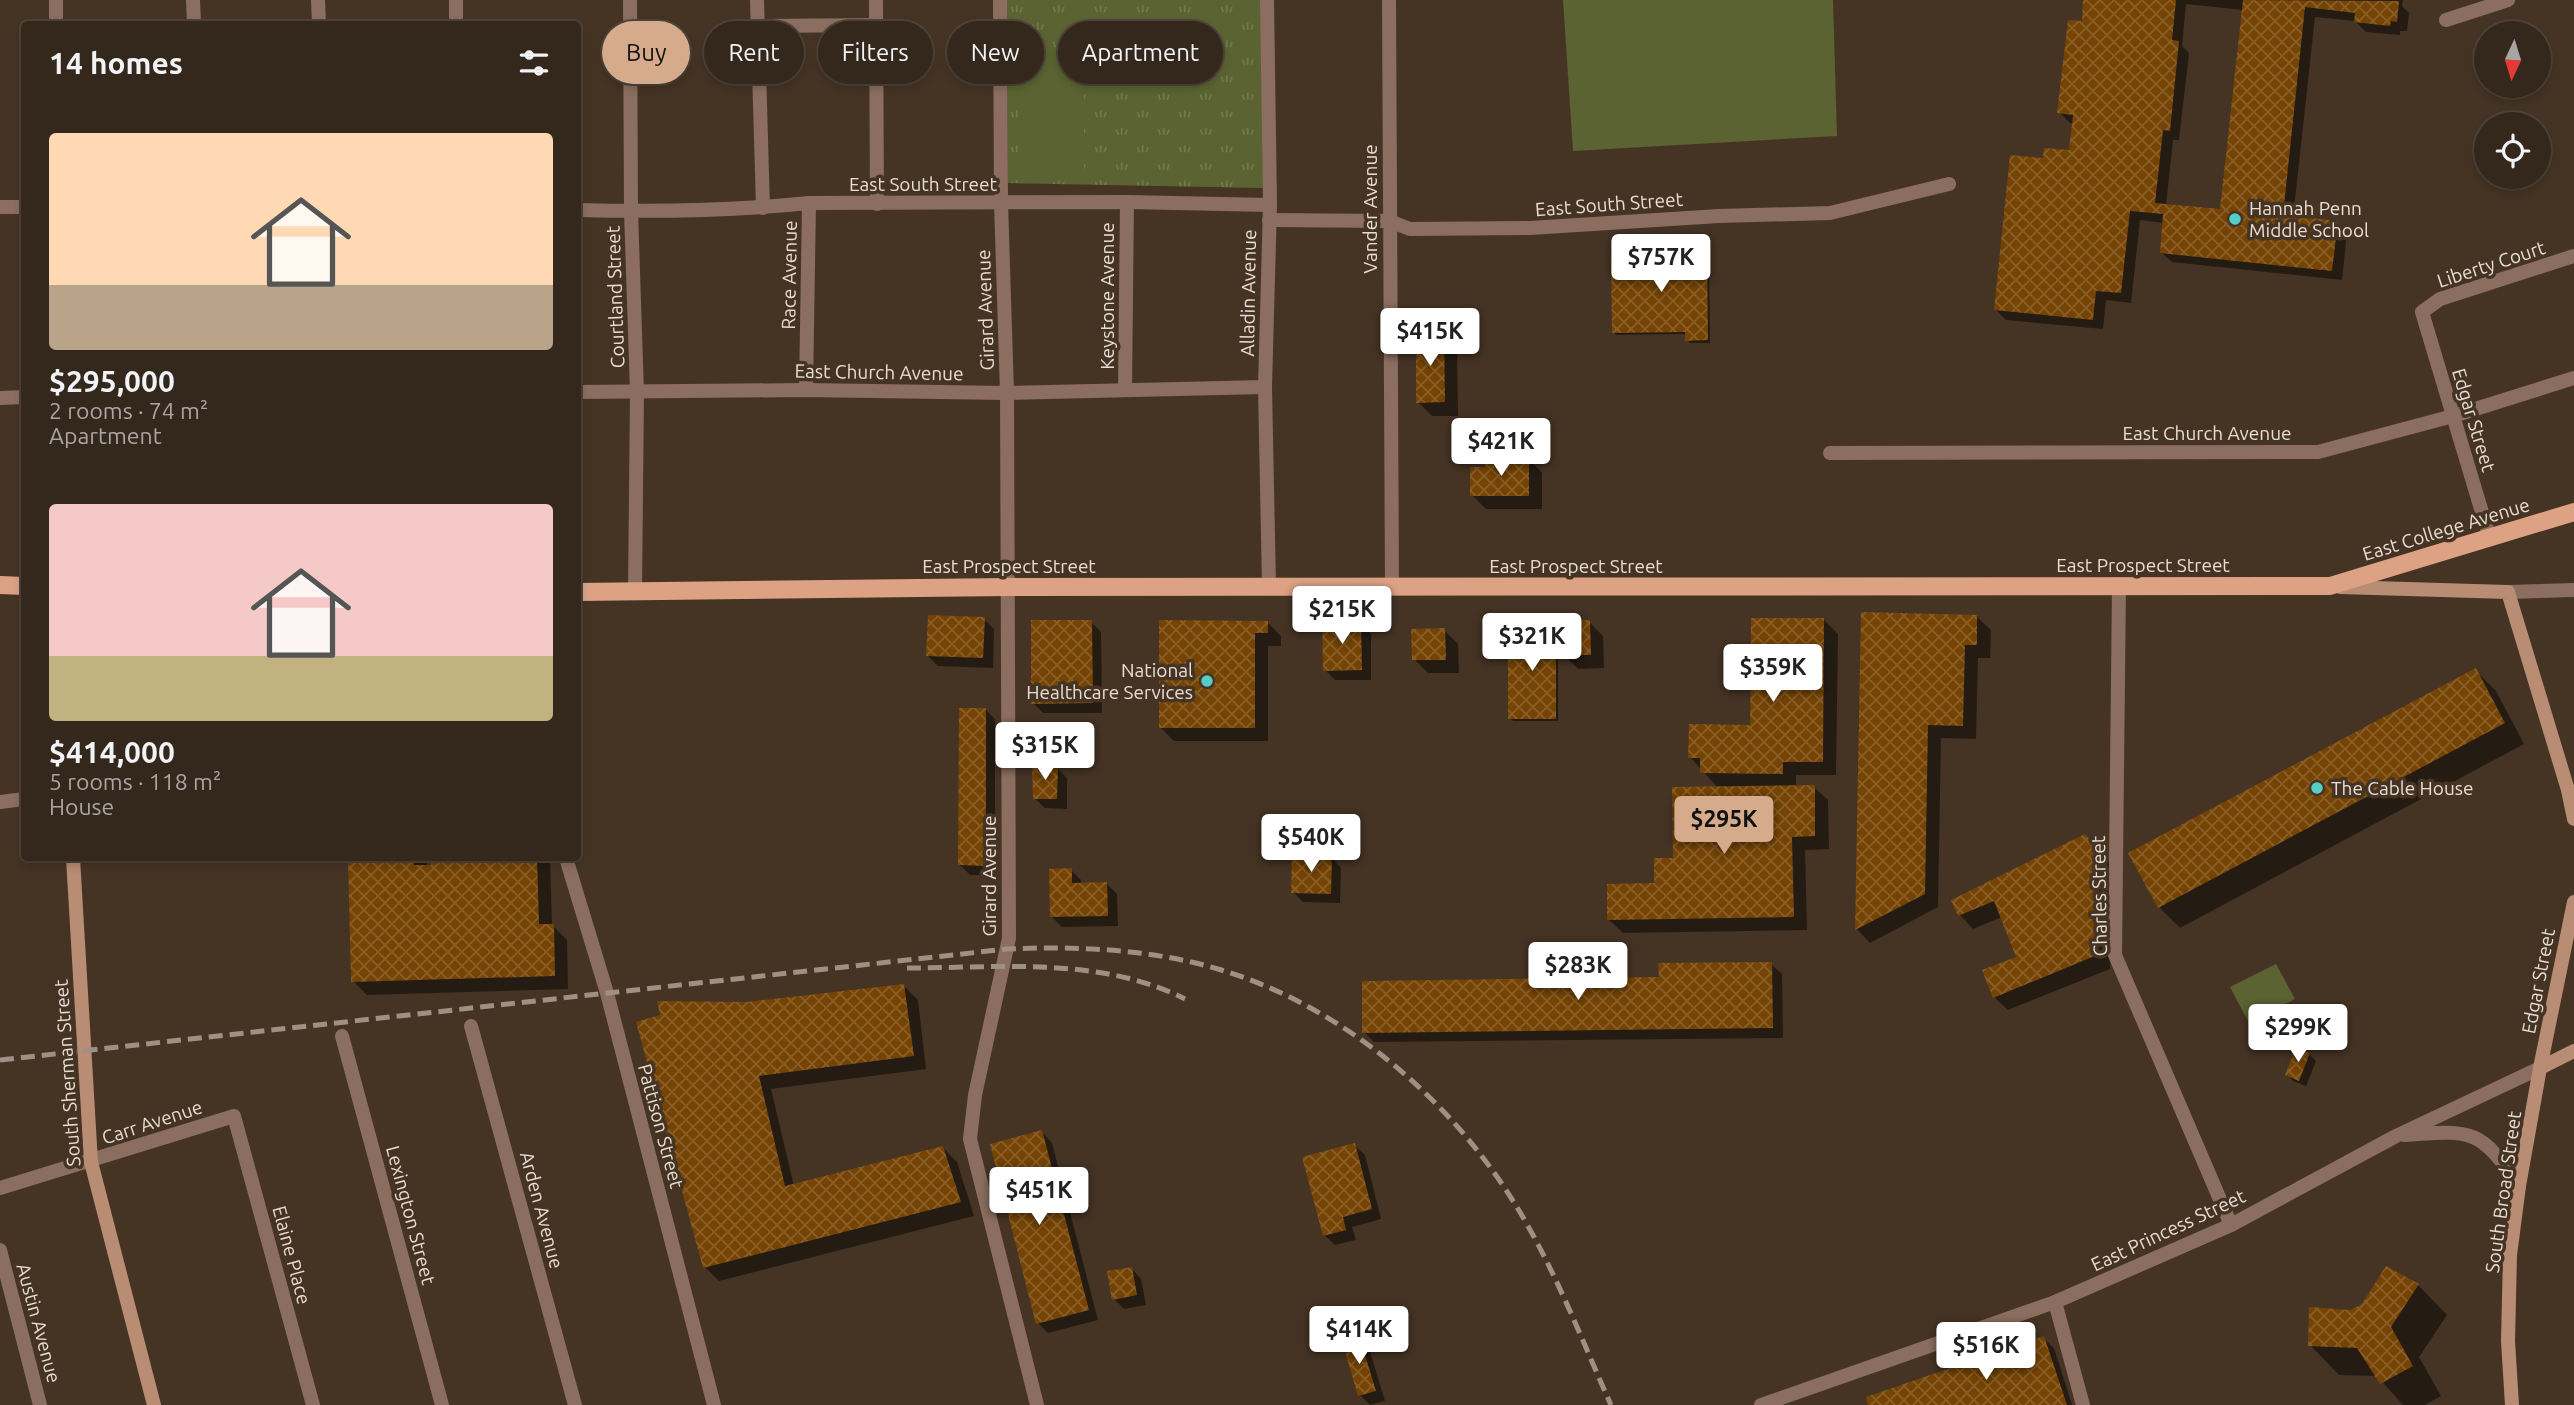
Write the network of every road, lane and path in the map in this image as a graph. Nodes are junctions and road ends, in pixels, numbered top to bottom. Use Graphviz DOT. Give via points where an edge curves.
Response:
graph roads {
  1 [pos="56,0"];
  2 [pos="193,0"];
  3 [pos="318,0"];
  4 [pos="456,0"];
  5 [pos="630,0"];
  6 [pos="757,0"];
  7 [pos="876,0"];
  8 [pos="1000,0"];
  9 [pos="1267,0"];
  10 [pos="1389,0"];
  11 [pos="2508,0"];
  12 [pos="2446,20"];
  13 [pos="56,21"];
  14 [pos="194,21"];
  15 [pos="319,21"];
  16 [pos="456,21"];
  17 [pos="758,21"];
  18 [pos="876,21"];
  19 [pos="759,84"];
  20 [pos="876,84"];
  21 [pos="1949,184"];
  22 [pos="1001,202"];
  23 [pos="1127,202"];
  24 [pos="809,203"];
  25 [pos="877,204"];
  26 [pos="0,207"];
  27 [pos="21,207"];
  28 [pos="762,208"];
  29 [pos="581,210"];
  30 [pos="631,211"];
  31 [pos="1270,212"];
  32 [pos="1389,221"];
  33 [pos="2574,257"];
  34 [pos="2421,312"];
  35 [pos="2574,378"];
  36 [pos="1265,387"];
  37 [pos="1125,389"];
  38 [pos="806,390"];
  39 [pos="581,392"];
  40 [pos="637,392"];
  41 [pos="1007,393"];
  42 [pos="21,397"];
  43 [pos="0,398"];
  44 [pos="2453,416"];
  45 [pos="1830,453"];
  46 [pos="2574,512"];
  47 [pos="2490,539"];
  48 [pos="0,585"];
  49 [pos="21,586"];
  50 [pos="1269,586"];
  51 [pos="1392,586"];
  52 [pos="2119,586"];
  53 [pos="2330,586"];
  54 [pos="1008,587"];
  55 [pos="2574,590"];
  56 [pos="581,592"];
  57 [pos="635,592"];
  58 [pos="2508,592"];
  59 [pos="2571,789"];
  60 [pos="21,799"];
  61 [pos="0,802"];
  62 [pos="2574,819"];
  63 [pos="73,861"];
  64 [pos="567,861"];
  65 [pos="2574,902"];
  66 [pos="471,1026"];
  67 [pos="342,1035"];
  68 [pos="2574,1051"];
  69 [pos="2540,1068"];
  70 [pos="234,1116"];
  71 [pos="2396,1136"];
  72 [pos="91,1162"];
  73 [pos="2519,1186"];
  74 [pos="0,1188"];
  75 [pos="2231,1225"];
  76 [pos="0,1250"];
  77 [pos="2055,1302"];
  78 [pos="40,1405"];
  79 [pos="154,1405"];
  80 [pos="313,1405"];
  81 [pos="442,1405"];
  82 [pos="575,1405"];
  83 [pos="714,1405"];
  84 [pos="1037,1405"];
  85 [pos="1761,1405"];
  86 [pos="2083,1405"];
  87 [pos="2512,1405"];
  1 -- 13 [label="street"];
  2 -- 14 [label="street"];
  3 -- 15 [label="street"];
  4 -- 16 [label="street"];
  5 -- 30 [label="street, Courtland Street"];
  6 -- 17 [label="street, Race Avenue"];
  7 -- 18 [label="street"];
  8 -- 22 [label="street, Girard Avenue"];
  9 -- 31 [label="street, Alladin Avenue"];
  10 -- 32 [label="street, Vander Avenue"];
  11 -- 12 [label="street"];
  19 -- 28 [label="street, Race Avenue"];
  20 -- 25 [label="street"];
  21 -- 32 [label="street, East South Street" via="1830,213 1530,228 1410,229"];
  22 -- 23 [label="street, East South Street"];
  22 -- 25 [label="street, East South Street"];
  22 -- 41 [label="street, Girard Avenue"];
  23 -- 31 [label="street, East South Street"];
  23 -- 37 [label="street, Keystone Avenue"];
  24 -- 25 [label="street, East South Street"];
  24 -- 28 [label="street, East South Street"];
  24 -- 38 [label="street, Race Avenue"];
  26 -- 27 [label="street"];
  28 -- 30 [label="street, East South Street"];
  29 -- 30 [label="street, East South Street"];
  30 -- 40 [label="street, Courtland Street"];
  31 -- 32 [label="street, East South Street"];
  31 -- 36 [label="street, Alladin Avenue"];
  32 -- 51 [label="street, Vander Avenue"];
  33 -- 34 [label="street, Liberty Court" via="2440,299"];
  34 -- 44 [label="street, Edgar Street"];
  35 -- 44 [label="street, East Church Avenue"];
  36 -- 37 [label="street, East Church Avenue"];
  36 -- 50 [label="street, Alladin Avenue"];
  37 -- 41 [label="street, East Church Avenue"];
  38 -- 40 [label="street, East Church Avenue"];
  38 -- 41 [label="street, East Church Avenue"];
  39 -- 40 [label="street, East Church Avenue"];
  40 -- 57 [label="street, Courtland Street"];
  41 -- 54 [label="street, Girard Avenue"];
  42 -- 43 [label="street"];
  44 -- 45 [label="street, East Church Avenue" via="2318,452"];
  44 -- 47 [label="street, Edgar Street"];
  46 -- 47 [label="main road, East College Avenue"];
  47 -- 53 [label="main road, East College Avenue"];
  48 -- 49 [label="main road"];
  50 -- 51 [label="main road, East Prospect Street"];
  50 -- 54 [label="main road, East Prospect Street"];
  51 -- 52 [label="main road, East Prospect Street"];
  52 -- 53 [label="main road, East Prospect Street"];
  52 -- 75 [label="street, Charles Street" via="2115,955"];
  53 -- 58 [label="street, East Prospect Street"];
  54 -- 57 [label="main road, East Prospect Street"];
  54 -- 84 [label="street, Girard Avenue" via="1009,938 970,1139"];
  55 -- 58 [label="street, East Prospect Street"];
  56 -- 57 [label="main road, East Prospect Street"];
  58 -- 59 [label="street"];
  59 -- 62 [label="street"];
  60 -- 61 [label="street"];
  63 -- 72 [label="street, South Sherman Street"];
  64 -- 83 [label="street, Pattison Street" via="607,993"];
  65 -- 69 [label="street, Edgar Street"];
  66 -- 82 [label="street, Arden Avenue"];
  67 -- 81 [label="street, Lexington Street"];
  68 -- 69 [label="street, East Princess Street"];
  69 -- 71 [label="street, East Princess Street"];
  69 -- 73 [label="street, South Broad Street"];
  70 -- 72 [label="street, Carr Avenue"];
  70 -- 80 [label="street, Elaine Place"];
  71 -- 73 [label="street" via="2470,1135 2488,1146"];
  71 -- 75 [label="street, East Princess Street"];
  72 -- 74 [label="street, Carr Avenue"];
  72 -- 79 [label="street, South Sherman Street"];
  73 -- 87 [label="street, South Broad Street" via="2509,1304"];
  75 -- 77 [label="street, East Princess Street"];
  76 -- 78 [label="street, Austin Avenue"];
  77 -- 85 [label="street, East Princess Street"];
  77 -- 86 [label="street"];
}
